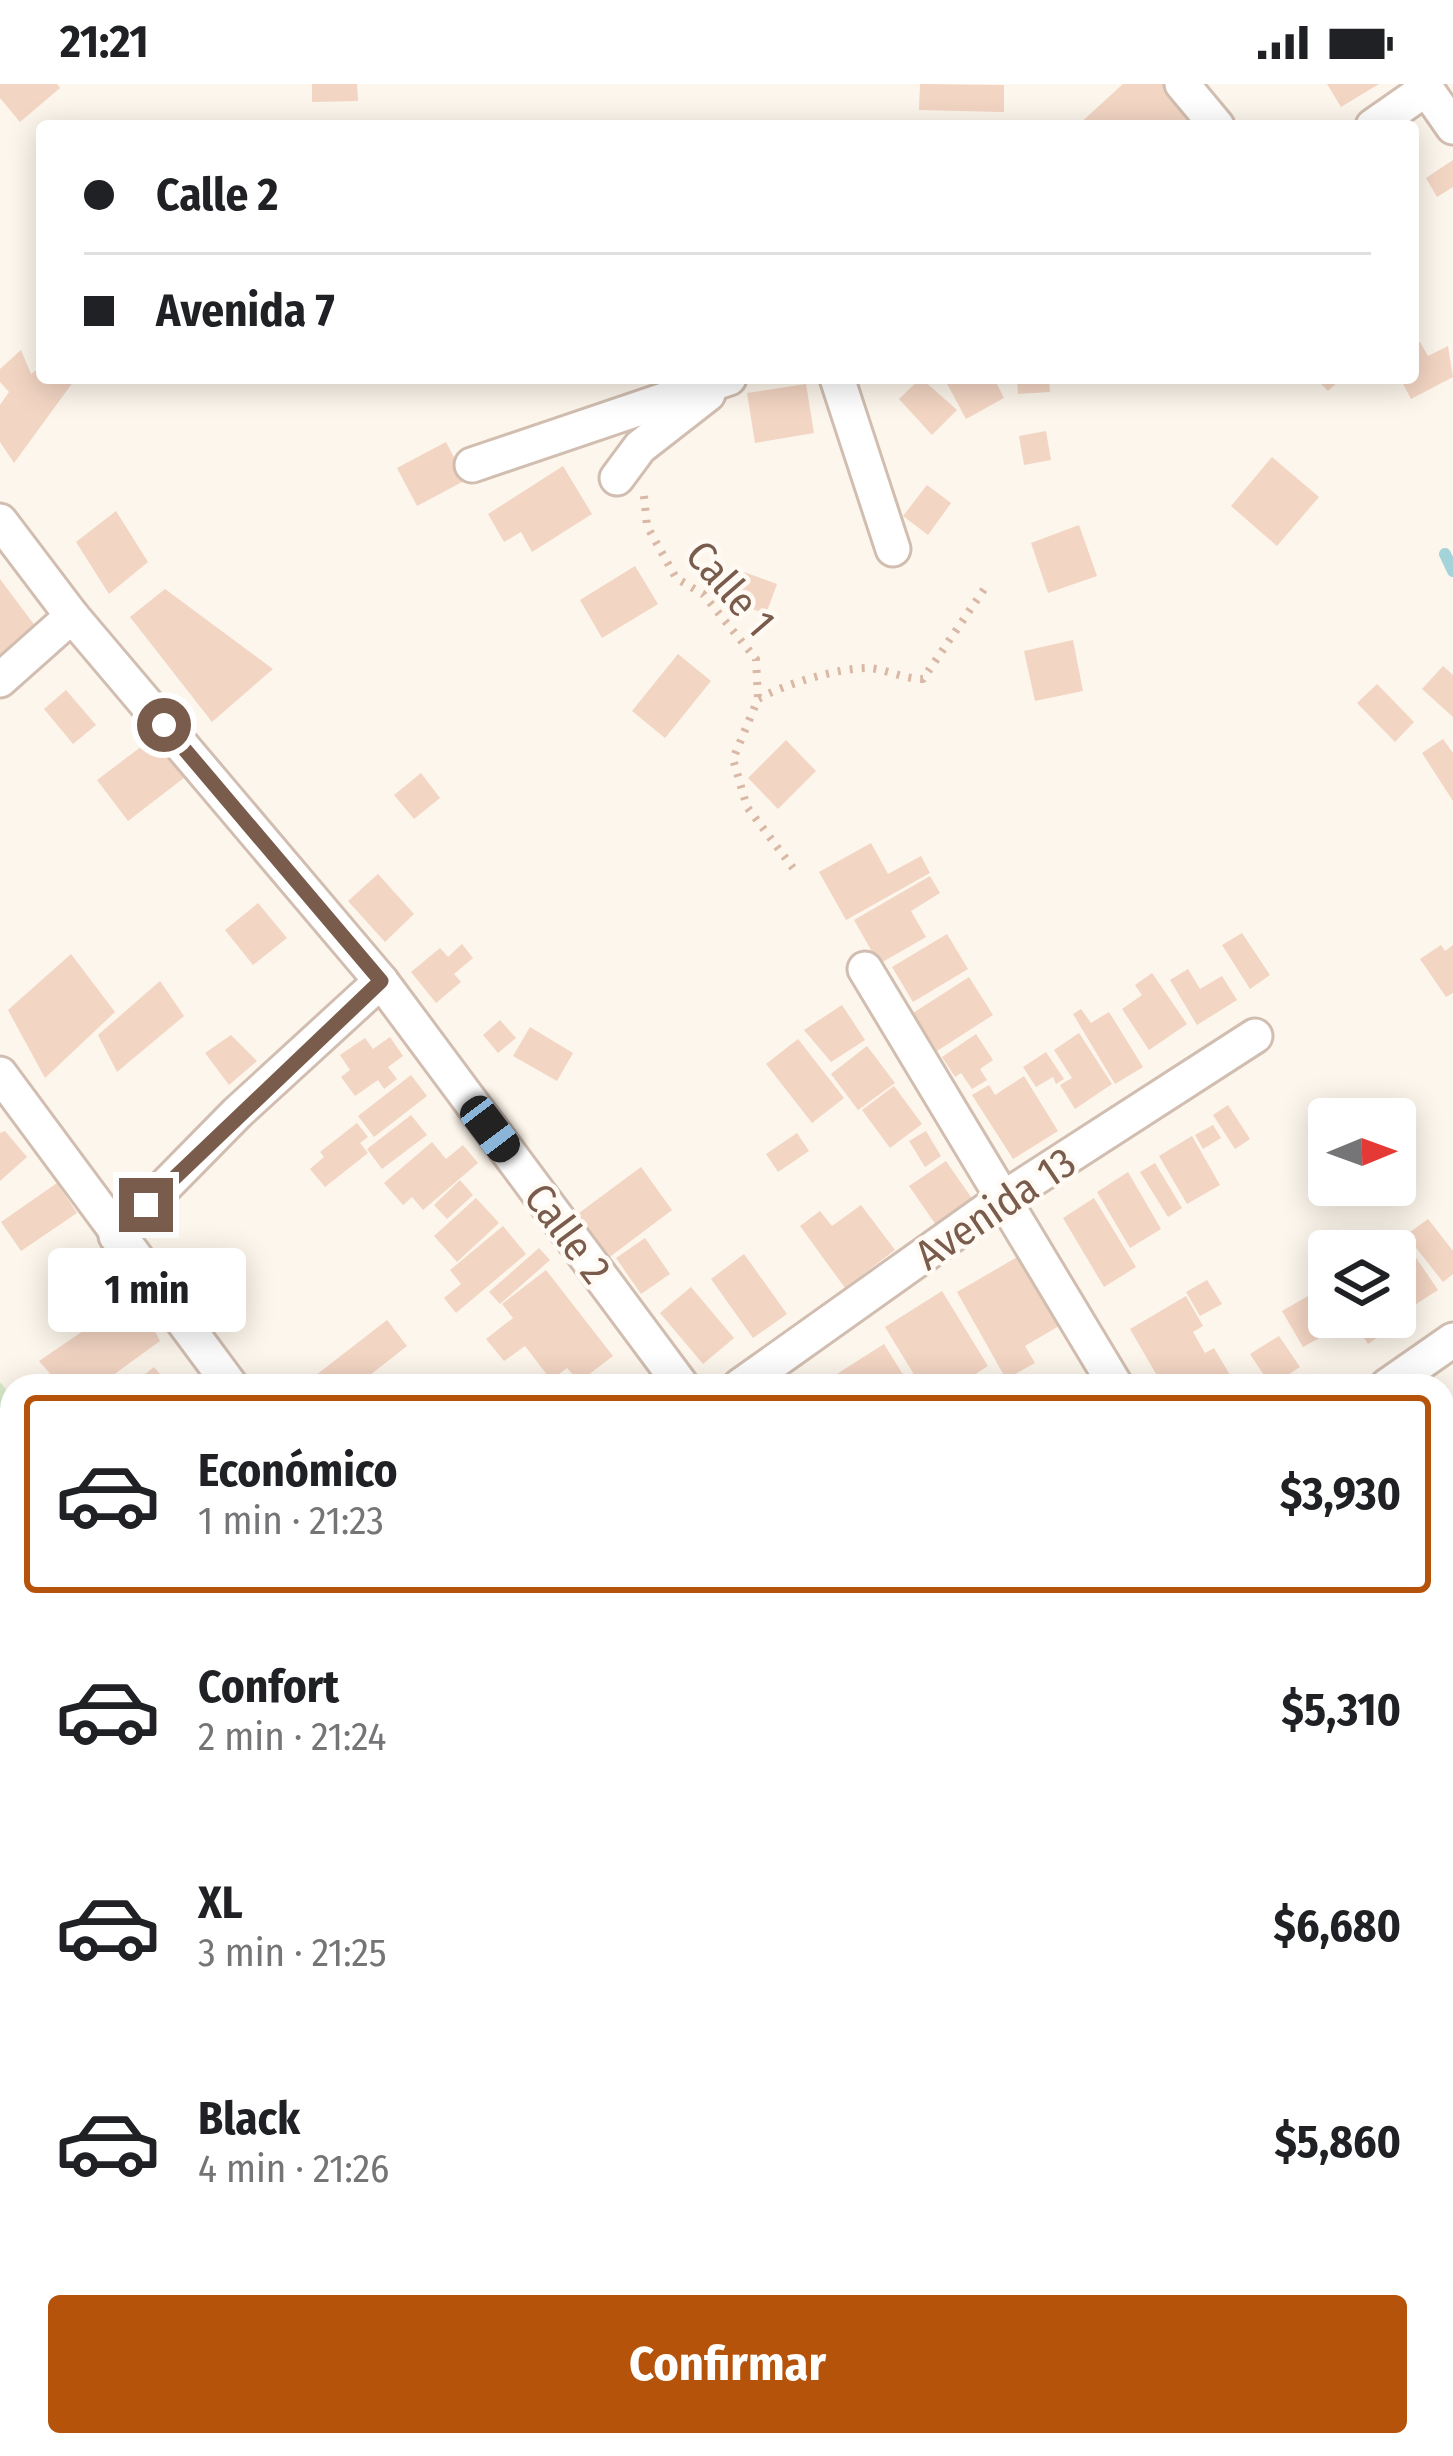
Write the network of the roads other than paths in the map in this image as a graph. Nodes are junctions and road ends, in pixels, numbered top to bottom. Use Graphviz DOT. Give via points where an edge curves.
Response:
graph roads {
  1 [pos="1183,84"];
  2 [pos="1425,86"];
  3 [pos="1212,120"];
  4 [pos="1381,120"];
  5 [pos="1453,127"];
  6 [pos="711,384"];
  7 [pos="721,384"];
  8 [pos="839,384"];
  9 [pos="472,465"];
  10 [pos="617,478"];
  11 [pos="0,521"];
  12 [pos="892,549"];
  13 [pos="72,616"];
  14 [pos="0,680"];
  15 [pos="866,969"];
  16 [pos="381,981"];
  17 [pos="1255,1036"];
  18 [pos="0,1074"];
  19 [pos="1004,1198"];
  20 [pos="116,1236"];
  21 [pos="1453,1340"];
  22 [pos="222,1374"];
  23 [pos="673,1374"];
  24 [pos="757,1374"];
  25 [pos="1109,1374"];
  26 [pos="1404,1374"];
  1 -- 3 [label="street"];
  2 -- 4 [label="street"];
  2 -- 5 [label="street"];
  6 -- 9 [label="street"];
  7 -- 10 [label="street" via="640,447"];
  8 -- 12 [label="street"];
  11 -- 13 [label="street, Calle 2"];
  13 -- 14 [label="street"];
  13 -- 16 [label="street, Calle 2"];
  15 -- 19 [label="street"];
  16 -- 20 [label="street"];
  16 -- 23 [label="street, Calle 2"];
  17 -- 19 [label="street, Avenida 13"];
  18 -- 20 [label="street"];
  19 -- 24 [label="street, Avenida 13"];
  19 -- 25 [label="street"];
  20 -- 22 [label="street"];
  21 -- 26 [label="street"];
}
